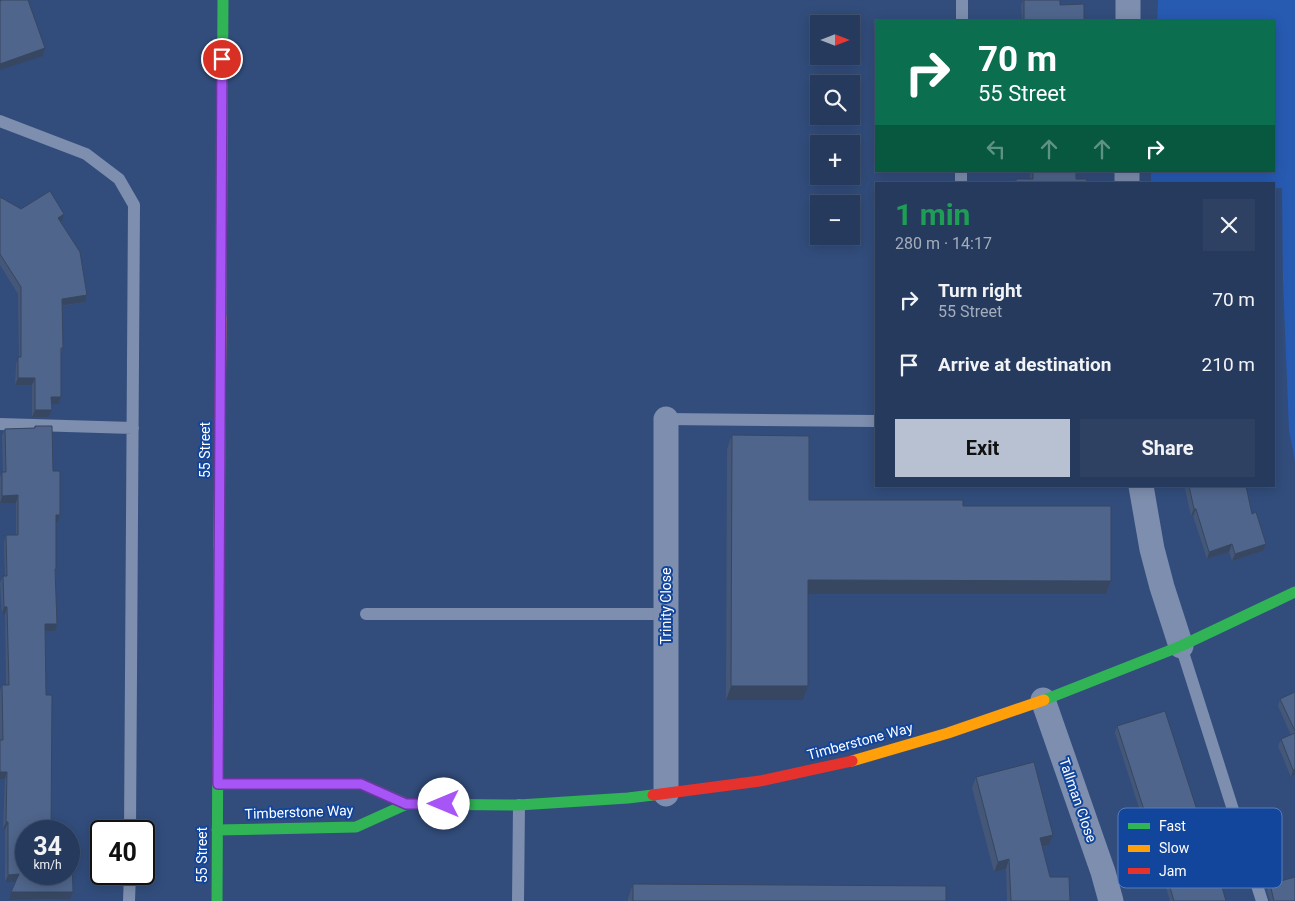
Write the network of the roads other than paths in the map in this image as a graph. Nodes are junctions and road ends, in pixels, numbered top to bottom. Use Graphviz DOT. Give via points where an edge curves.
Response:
graph roads {
  1 [pos="223,0"];
  2 [pos="962,0"];
  3 [pos="1128,0"];
  4 [pos="962,20"];
  5 [pos="1128,20"];
  6 [pos="0,121"];
  7 [pos="666,419"];
  8 [pos="875,421"];
  9 [pos="0,424"];
  10 [pos="133,428"];
  11 [pos="1141,487"];
  12 [pos="1295,592"];
  13 [pos="366,614"];
  14 [pos="666,614"];
  15 [pos="1181,646"];
  16 [pos="1043,700"];
  17 [pos="218,784"];
  18 [pos="666,794"];
  19 [pos="406,804"];
  20 [pos="519,804"];
  21 [pos="1232,808"];
  22 [pos="130,820"];
  23 [pos="217,830"];
  24 [pos="130,885"];
  25 [pos="1258,888"];
  26 [pos="129,901"];
  27 [pos="217,901"];
  28 [pos="518,901"];
  29 [pos="1111,901"];
  30 [pos="1262,901"];
  1 -- 17 [label="street, 55 Street"];
  2 -- 4 [label="lane"];
  3 -- 5 [label="street"];
  6 -- 10 [label="lane" via="86,154 119,179 134,205"];
  7 -- 8 [label="lane"];
  7 -- 14 [label="street, Trinity Close"];
  9 -- 10 [label="lane"];
  10 -- 22 [label="lane"];
  11 -- 15 [label="street" via="1152,548"];
  12 -- 15 [label="street, Timberstone Way"];
  13 -- 14 [label="lane"];
  14 -- 18 [label="street, Trinity Close"];
  15 -- 16 [label="street, Timberstone Way"];
  15 -- 21 [label="lane"];
  16 -- 18 [label="street, Timberstone Way" via="856,760 760,781"];
  16 -- 29 [label="street, Tallman Close"];
  17 -- 19 [label="street, Timberstone Way" via="361,784"];
  17 -- 23 [label="street, 55 Street"];
  18 -- 20 [label="street, Timberstone Way"];
  19 -- 20 [label="street, Timberstone Way"];
  19 -- 23 [label="street, Timberstone Way" via="356,827"];
  20 -- 28 [label="lane"];
  23 -- 27 [label="street, 55 Street"];
  24 -- 26 [label="lane"];
  25 -- 30 [label="lane"];
}
